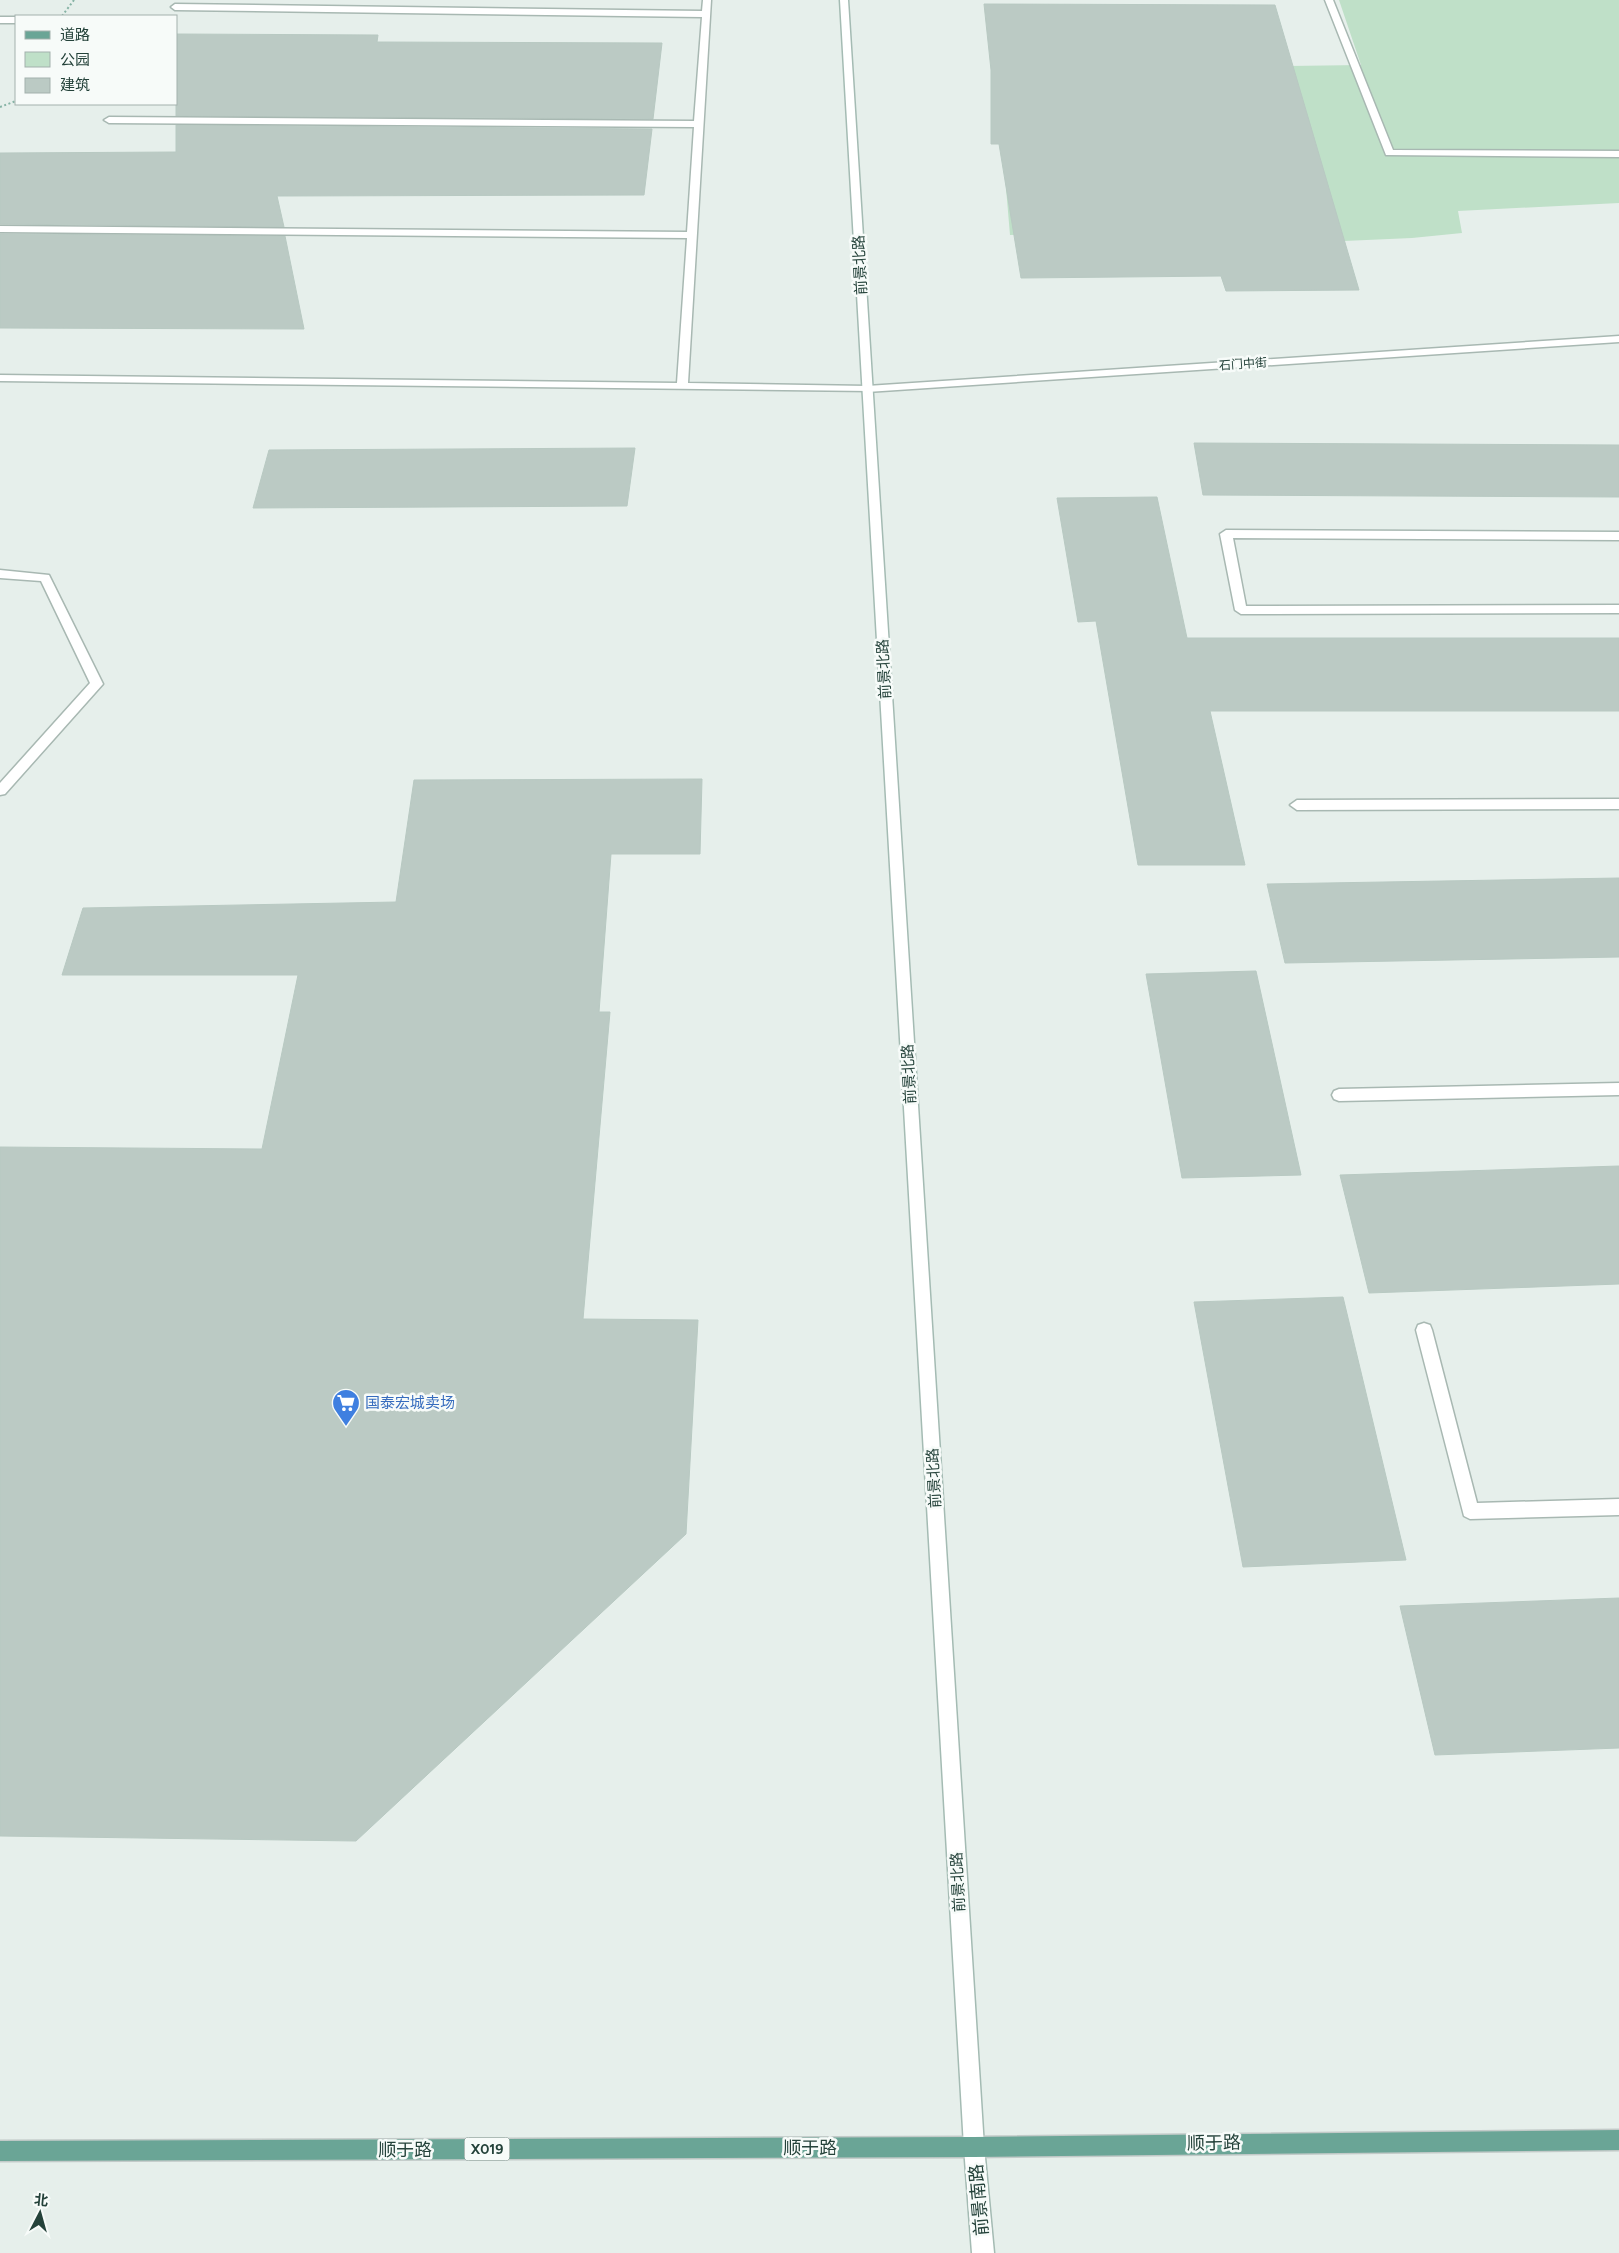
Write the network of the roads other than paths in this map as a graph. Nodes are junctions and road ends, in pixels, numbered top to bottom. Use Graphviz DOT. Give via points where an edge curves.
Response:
graph roads {
  1 [pos="707,0"];
  2 [pos="844,0"];
  3 [pos="1329,0"];
  4 [pos="175,7"];
  5 [pos="706,14"];
  6 [pos="0,20"];
  7 [pos="15,20"];
  8 [pos="109,120"];
  9 [pos="699,124"];
  10 [pos="1619,154"];
  11 [pos="0,229"];
  12 [pos="692,234"];
  13 [pos="1619,339"];
  14 [pos="0,378"];
  15 [pos="682,387"];
  16 [pos="867,389"];
  17 [pos="1619,536"];
  18 [pos="0,574"];
  19 [pos="1619,609"];
  20 [pos="0,791"];
  21 [pos="1619,804"];
  22 [pos="1297,806"];
  23 [pos="1619,1089"];
  24 [pos="1339,1095"];
  25 [pos="1424,1330"];
  26 [pos="1619,1507"];
  27 [pos="1619,2140"];
  28 [pos="974,2147"];
  29 [pos="0,2151"];
  30 [pos="983,2253"];
  1 -- 5 [label="street"];
  2 -- 16 [label="street, 前景北路"];
  3 -- 10 [label="street" via="1389,153"];
  4 -- 5 [label="street"];
  5 -- 9 [label="street"];
  6 -- 7 [label="street"];
  8 -- 9 [label="street"];
  9 -- 12 [label="street"];
  11 -- 12 [label="street"];
  12 -- 15 [label="street"];
  13 -- 16 [label="street, 石门中街"];
  14 -- 15 [label="street, 石门中街"];
  15 -- 16 [label="street, 石门中街"];
  16 -- 28 [label="street, 前景北路"];
  17 -- 19 [label="street" via="1226,534 1241,610"];
  18 -- 20 [label="street" via="45,578 97,684"];
  21 -- 22 [label="street"];
  23 -- 24 [label="street"];
  25 -- 26 [label="street" via="1470,1511"];
  27 -- 28 [label="main road, 顺于路"];
  28 -- 29 [label="main road, 顺于路 / X019"];
  28 -- 30 [label="street, 前景南路"];
}
